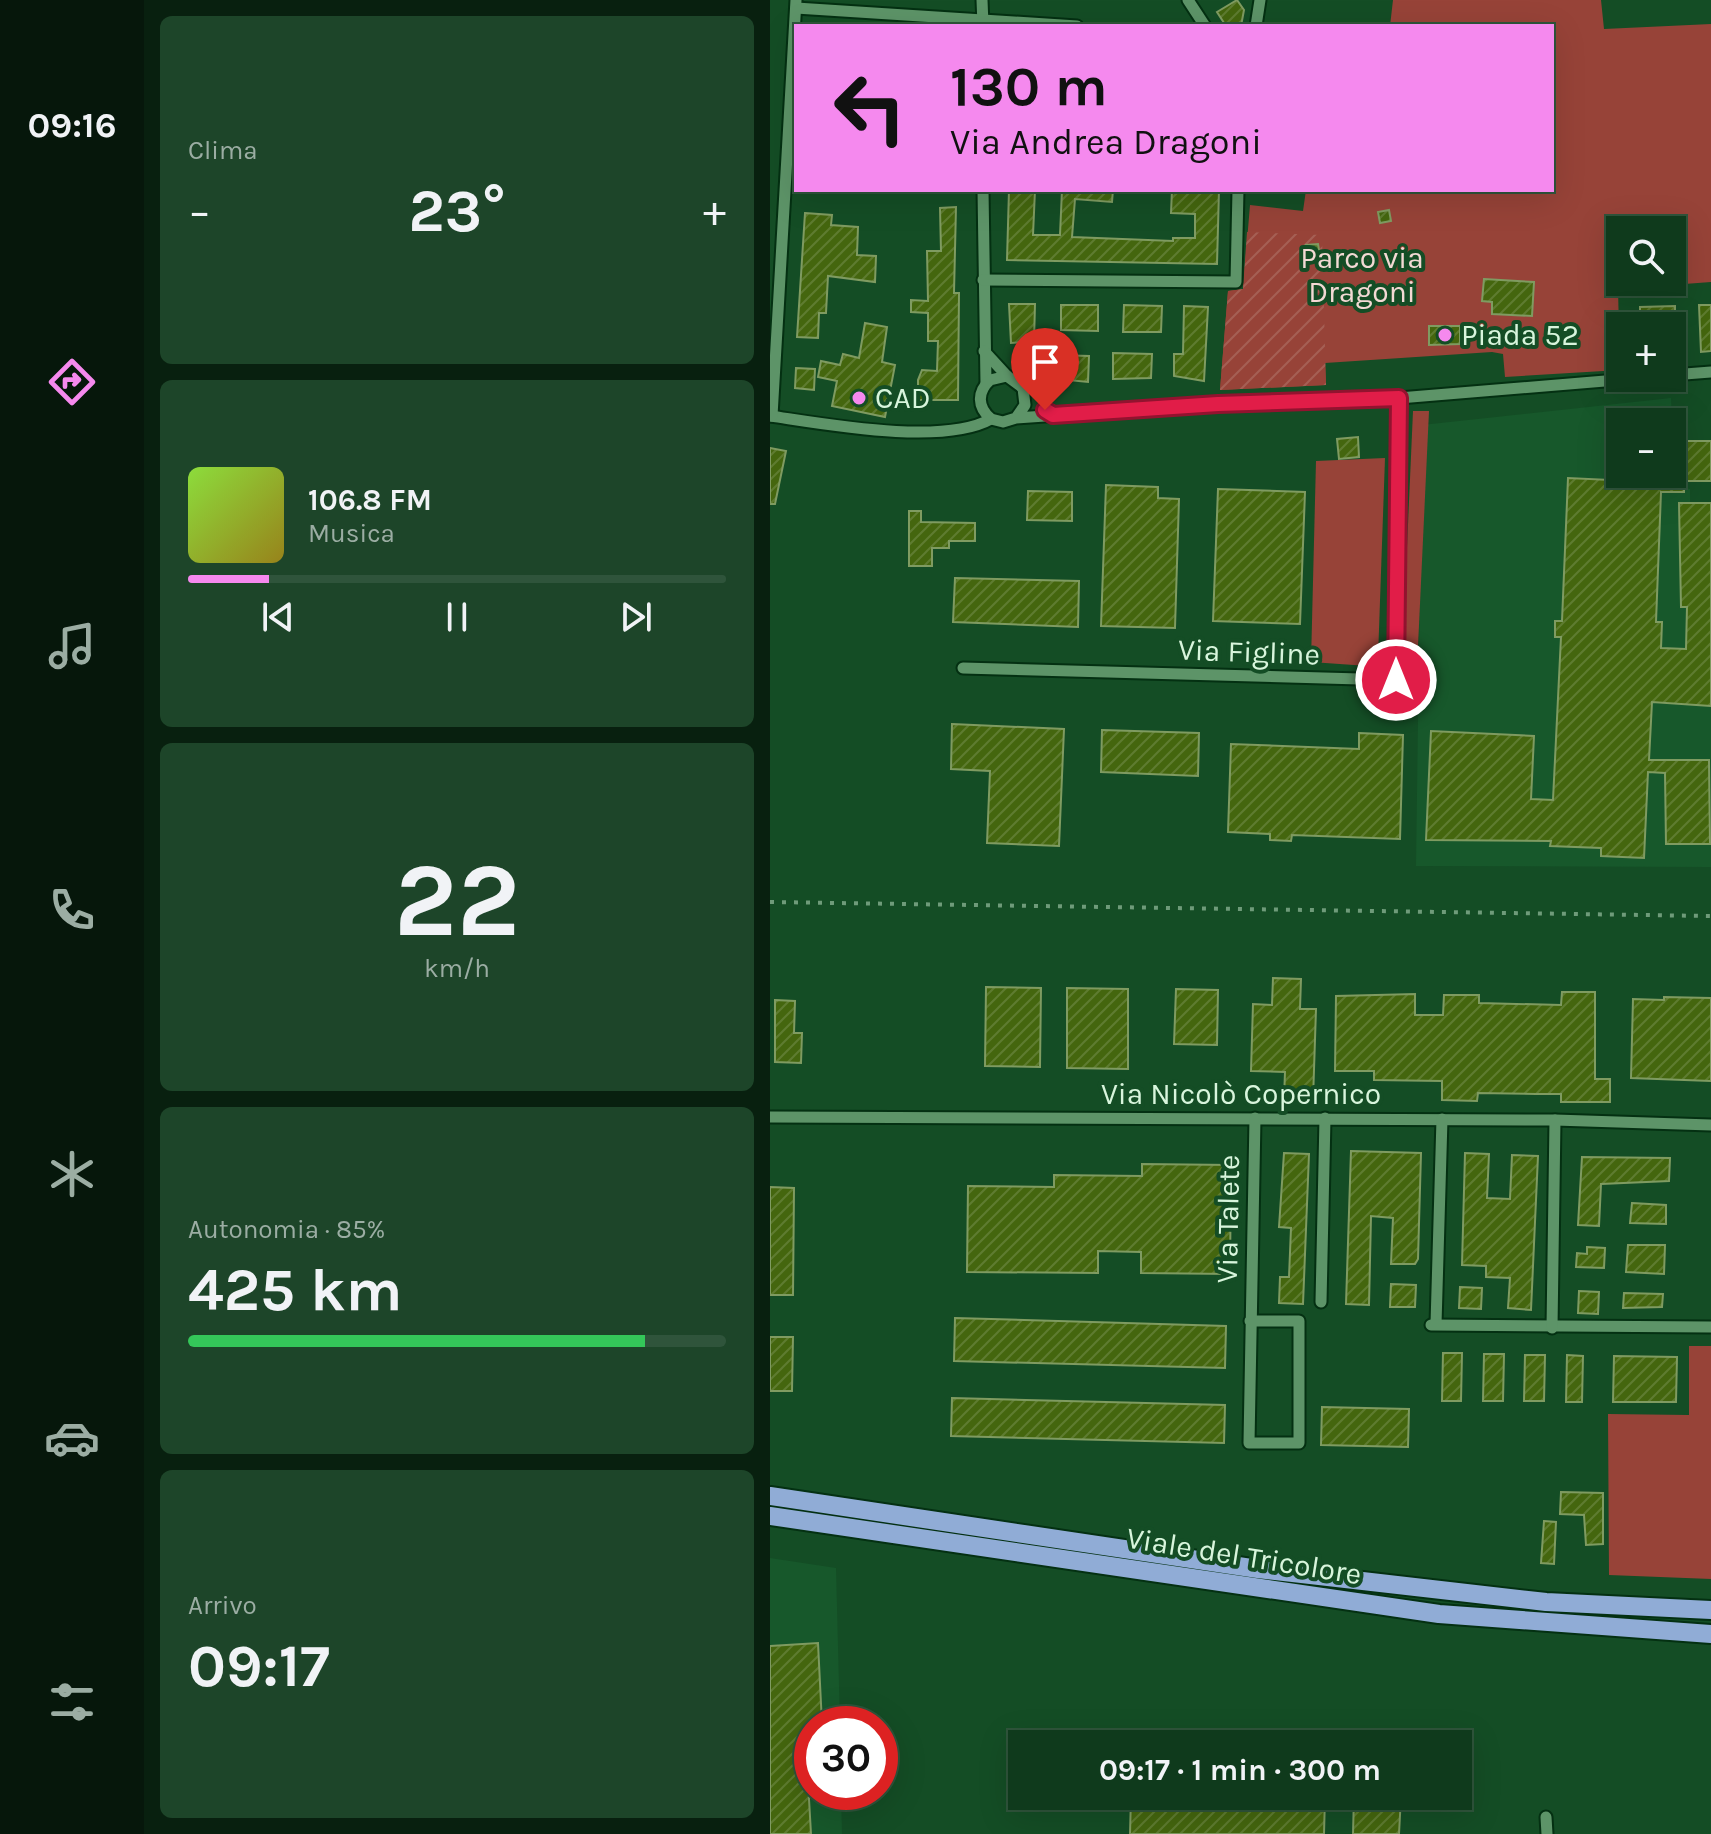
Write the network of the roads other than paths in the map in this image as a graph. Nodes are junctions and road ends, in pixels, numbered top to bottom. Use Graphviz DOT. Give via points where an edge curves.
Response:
graph roads {
  1 [pos="982,0"];
  2 [pos="1188,0"];
  3 [pos="1260,0"];
  4 [pos="796,4"];
  5 [pos="983,23"];
  6 [pos="795,24"];
  7 [pos="1014,24"];
  8 [pos="1204,24"];
  9 [pos="1256,24"];
  10 [pos="794,37"];
  11 [pos="983,192"];
  12 [pos="1238,192"];
  13 [pos="983,280"];
  14 [pos="984,351"];
  15 [pos="1711,372"];
  16 [pos="1686,374"];
  17 [pos="1007,376"];
  18 [pos="1606,381"];
  19 [pos="986,383"];
  20 [pos="1399,398"];
  21 [pos="1026,400"];
  22 [pos="1053,415"];
  23 [pos="771,416"];
  24 [pos="1016,418"];
  25 [pos="991,419"];
  26 [pos="963,668"];
  27 [pos="770,1117"];
  28 [pos="1255,1118"];
  29 [pos="1325,1118"];
  30 [pos="1442,1119"];
  31 [pos="1555,1120"];
  32 [pos="1711,1125"];
  33 [pos="1321,1302"];
  34 [pos="1250,1321"];
  35 [pos="1711,1327"];
  36 [pos="1552,1328"];
  37 [pos="770,1496"];
  38 [pos="770,1516"];
  39 [pos="916,1526"];
  40 [pos="1711,1610"];
  41 [pos="1711,1634"];
  42 [pos="1546,1817"];
  43 [pos="1547,1834"];
  1 -- 5 [label="street"];
  2 -- 8 [label="street"];
  3 -- 9 [label="street"];
  4 -- 5 [label="street"];
  4 -- 6 [label="street"];
  5 -- 7 [label="street"];
  10 -- 23 [label="street"];
  11 -- 13 [label="street"];
  12 -- 13 [label="street" via="1236,282"];
  13 -- 14 [label="street"];
  14 -- 17 [label="street"];
  14 -- 19 [label="street"];
  15 -- 16 [label="street"];
  17 -- 19 [label="street"];
  17 -- 21 [label="street" via="1023,388"];
  18 -- 20 [label="street"];
  19 -- 25 [label="street" via="980,404"];
  20 -- 22 [label="street"];
  20 -- 26 [label="street, Via Figline" via="1396,680"];
  21 -- 22 [label="street"];
  21 -- 24 [label="street"];
  22 -- 24 [label="street"];
  23 -- 25 [label="street" via="886,430 974,429"];
  24 -- 25 [label="street"];
  27 -- 28 [label="street, Via Nicolò Copernico"];
  28 -- 29 [label="street, Via Nicolò Copernico"];
  28 -- 34 [label="street, Via Talete"];
  29 -- 30 [label="street, Via Nicolò Copernico"];
  29 -- 33 [label="street"];
  30 -- 31 [label="street, Via Nicolò Copernico"];
  30 -- 36 [label="street" via="1434,1324"];
  31 -- 32 [label="street, Via Nicolò Copernico"];
  31 -- 36 [label="street"];
  34 -- 34 [label="street, Via Talete" via="1299,1321 1299,1443 1249,1443"];
  35 -- 36 [label="street"];
  37 -- 39 [label="highway, Viale del Tricolore" via="877,1512"];
  38 -- 39 [label="highway, Viale del Tricolore" via="873,1531"];
  39 -- 40 [label="highway, Viale del Tricolore" via="1546,1602"];
  39 -- 41 [label="highway, Viale del Tricolore" via="1439,1614"];
  42 -- 43 [label="street"];
}
